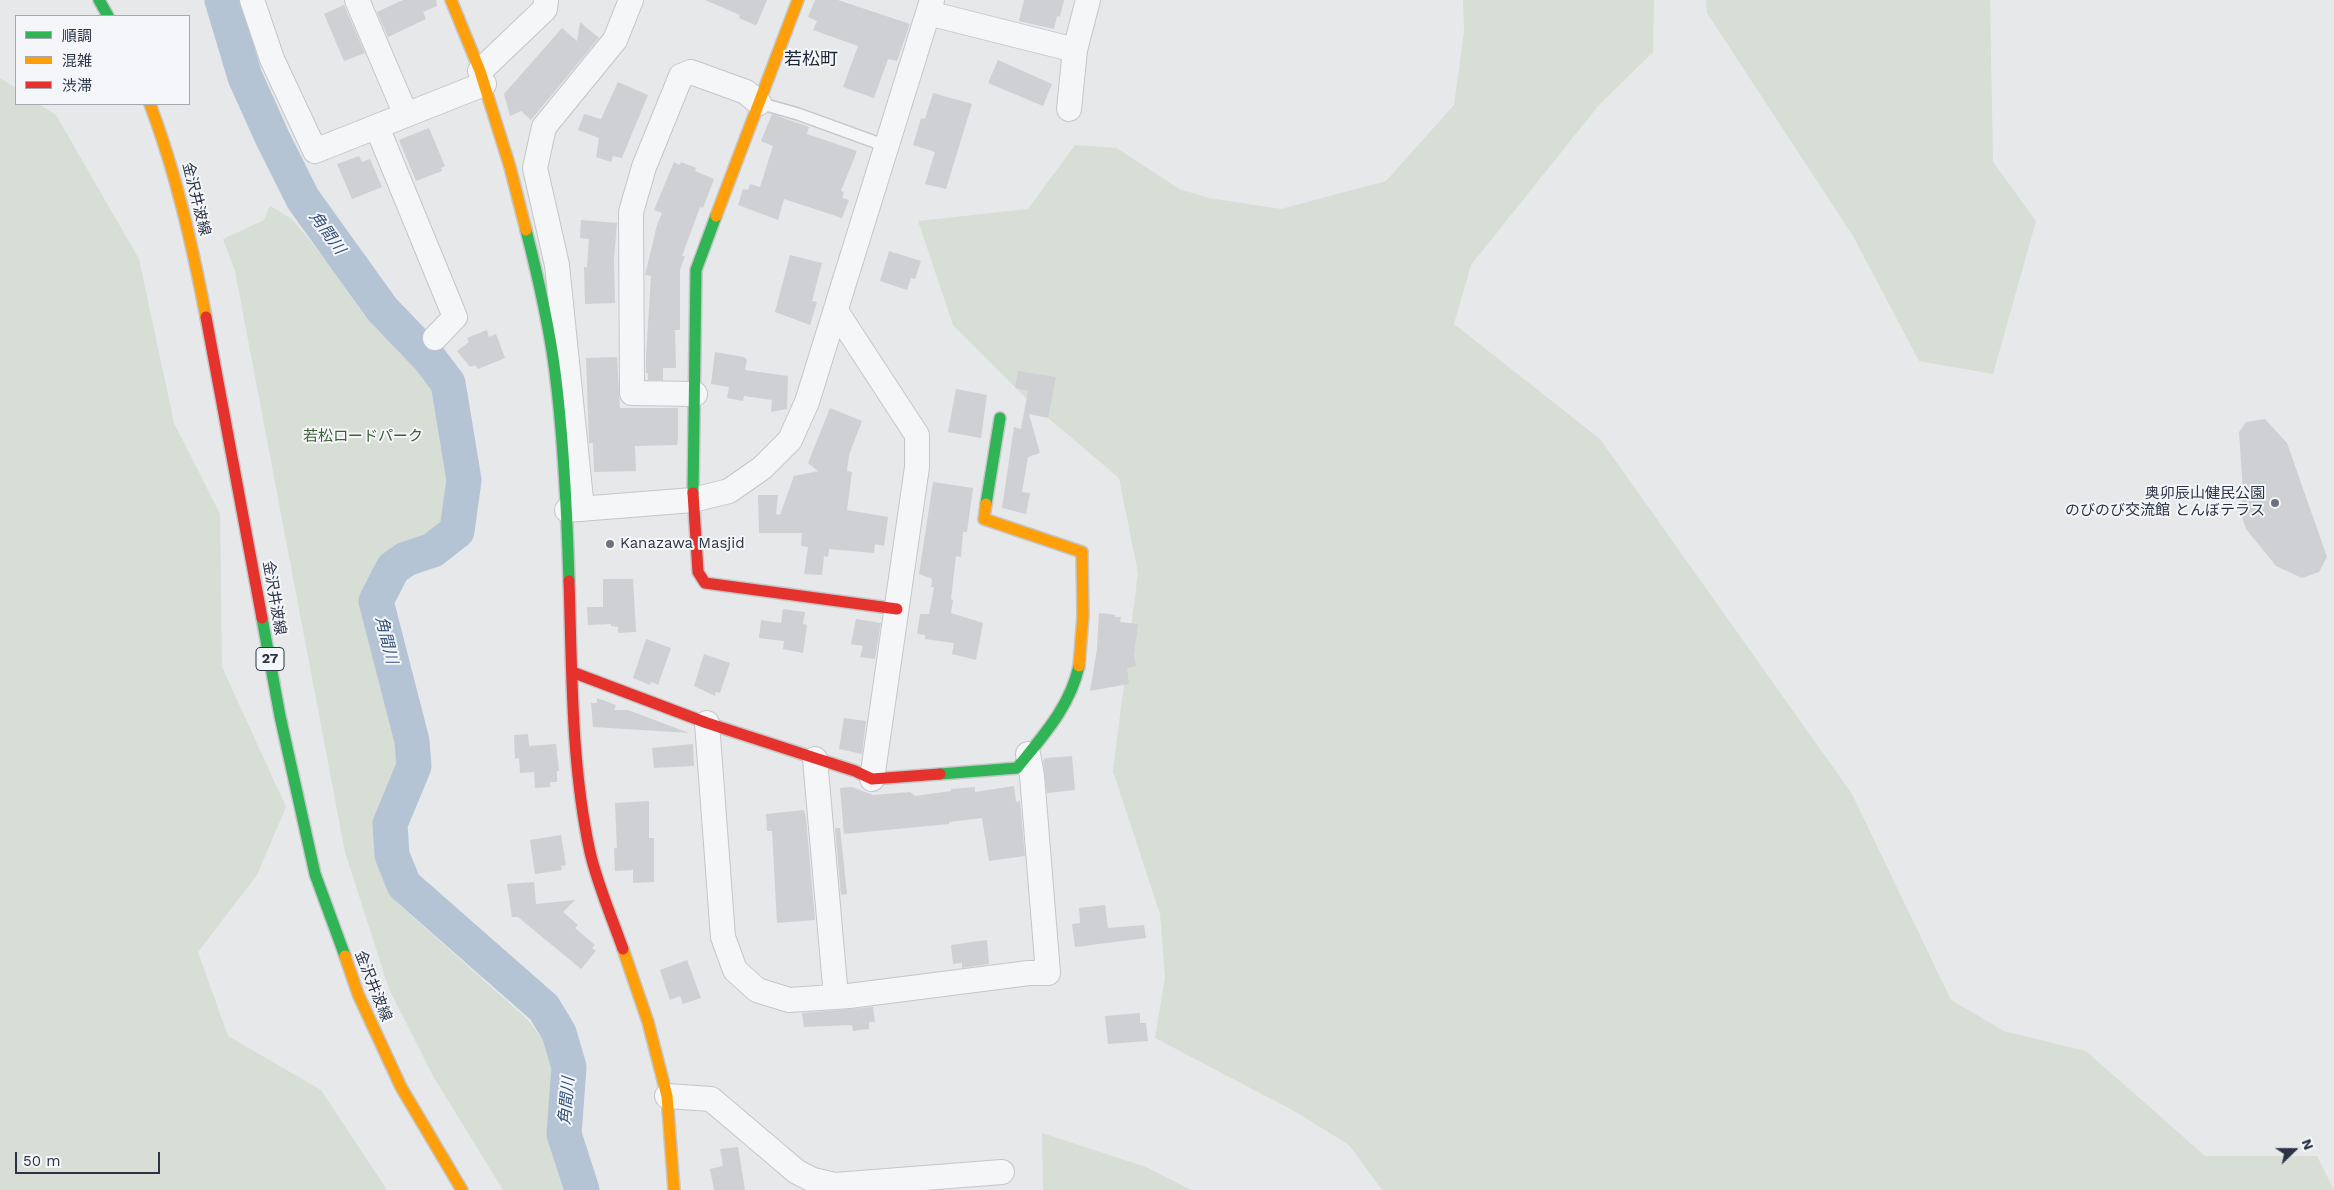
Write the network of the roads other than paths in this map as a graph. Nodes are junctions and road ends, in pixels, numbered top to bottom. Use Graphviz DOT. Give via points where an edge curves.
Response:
graph roads {
  1 [pos="99,0"];
  2 [pos="252,0"];
  3 [pos="357,0"];
  4 [pos="451,0"];
  5 [pos="546,0"];
  6 [pos="631,0"];
  7 [pos="798,0"];
  8 [pos="1088,0"];
  9 [pos="930,6"];
  10 [pos="107,15"];
  11 [pos="1075,50"];
  12 [pos="482,77"];
  13 [pos="759,103"];
  14 [pos="150,105"];
  15 [pos="1069,109"];
  16 [pos="406,115"];
  17 [pos="377,127"];
  18 [pos="886,146"];
  19 [pos="836,311"];
  20 [pos="436,338"];
  21 [pos="695,394"];
  22 [pos="1000,418"];
  23 [pos="693,500"];
  24 [pos="574,509"];
  25 [pos="897,609"];
  26 [pos="572,672"];
  27 [pos="707,724"];
  28 [pos="1028,754"];
  29 [pos="816,759"];
  30 [pos="872,779"];
  31 [pos="836,997"];
  32 [pos="667,1096"];
  33 [pos="1002,1172"];
  34 [pos="836,1188"];
  35 [pos="462,1190"];
  36 [pos="674,1190"];
  1 -- 10 [label="street"];
  2 -- 17 [label="street" via="272,58 315,151"];
  3 -- 16 [label="street"];
  4 -- 12 [label="street"];
  5 -- 12 [label="street" via="544,9"];
  6 -- 24 [label="street" via="615,40 544,127 535,168 557,265"];
  7 -- 13 [label="street"];
  8 -- 11 [label="street"];
  9 -- 11 [label="street"];
  9 -- 18 [label="street"];
  11 -- 15 [label="street"];
  12 -- 16 [label="street"];
  12 -- 24 [label="street" via="510,167 540,286"];
  13 -- 18 [label="lane"];
  13 -- 21 [label="street" via="696,270"];
  13 -- 21 [label="street" via="746,92 691,72 681,76 644,167 631,212 632,393"];
  14 -- 35 [label="street, 金沢井波線 / 27" via="168,152 191,241 280,716 315,874 358,994 393,1070"];
  16 -- 17 [label="street"];
  17 -- 20 [label="street" via="455,317"];
  18 -- 19 [label="street"];
  19 -- 23 [label="street" via="807,402 790,440 762,468 729,491"];
  19 -- 25 [label="street" via="917,435 917,467"];
  21 -- 23 [label="street"];
  22 -- 28 [label="street" via="984,519 1082,552 1083,618 1076,680 1063,706"];
  23 -- 24 [label="street"];
  23 -- 25 [label="street" via="698,572 705,583"];
  24 -- 26 [label="street"];
  25 -- 30 [label="street"];
  26 -- 27 [label="street"];
  26 -- 32 [label="street" via="580,790 590,853 648,1022"];
  27 -- 29 [label="street"];
  27 -- 31 [label="street" via="723,938 735,970 757,990 789,1000"];
  28 -- 30 [label="street" via="1017,768"];
  28 -- 31 [label="street" via="1048,973"];
  29 -- 30 [label="street"];
  29 -- 31 [label="street"];
  32 -- 34 [label="street" via="711,1099 798,1172"];
  32 -- 36 [label="street"];
  33 -- 34 [label="street"];
}
